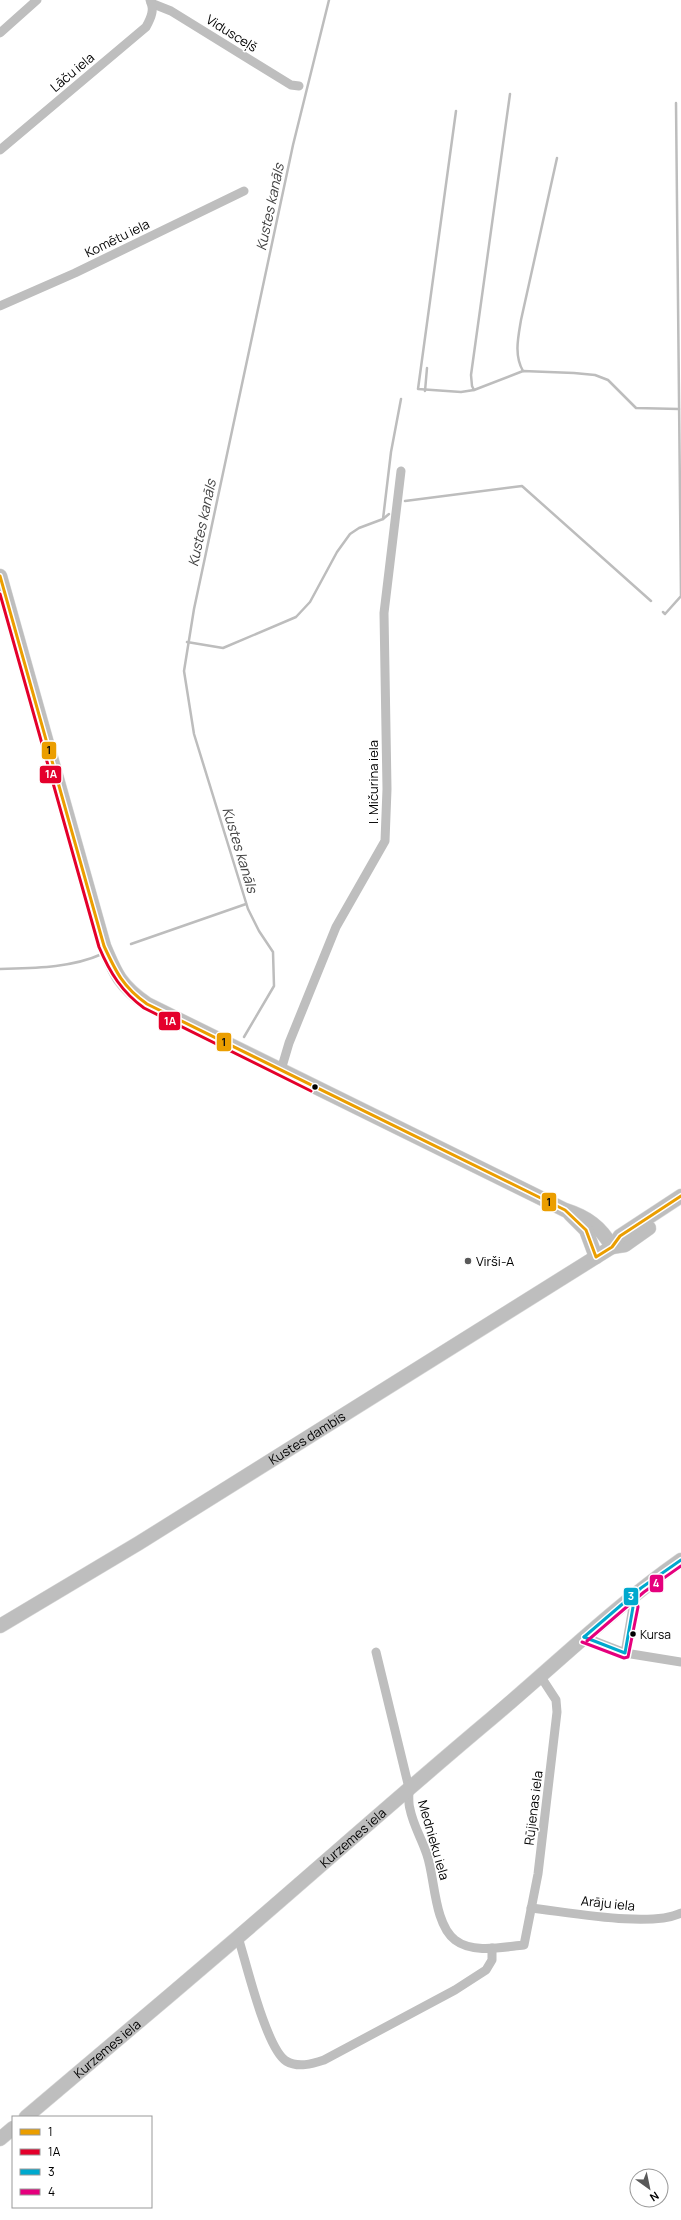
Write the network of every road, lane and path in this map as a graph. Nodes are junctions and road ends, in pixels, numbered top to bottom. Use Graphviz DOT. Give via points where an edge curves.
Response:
graph roads {
  1 [pos="37,0"];
  2 [pos="151,4"];
  3 [pos="0,33"];
  4 [pos="299,86"];
  5 [pos="0,150"];
  6 [pos="244,191"];
  7 [pos="0,306"];
  8 [pos="401,472"];
  9 [pos="0,576"];
  10 [pos="281,1070"];
  11 [pos="681,1196"];
  12 [pos="681,1206"];
  13 [pos="565,1210"];
  14 [pos="612,1247"];
  15 [pos="596,1257"];
  16 [pos="681,1560"];
  17 [pos="630,1598"];
  18 [pos="0,1626"];
  19 [pos="584,1637"];
  20 [pos="376,1652"];
  21 [pos="625,1653"];
  22 [pos="681,1662"];
  23 [pos="541,1677"];
  24 [pos="409,1788"];
  25 [pos="531,1908"];
  26 [pos="681,1913"];
  27 [pos="238,1937"];
  28 [pos="524,1945"];
  29 [pos="492,1948"];
  30 [pos="27,2116"];
  31 [pos="12,2129"];
  32 [pos="0,2139"];
  1 -- 3 [label="street"];
  2 -- 4 [label="street, Vidusceļš" via="171,11 291,85"];
  2 -- 5 [label="street, Lāču iela" via="151,17 146,26"];
  6 -- 7 [label="street, Komētu iela" via="75,273"];
  8 -- 10 [label="street, I. Mičurina iela" via="384,613 387,789 385,841 336,927 289,1043"];
  9 -- 10 [label="main road" via="104,946 117,975 130,992 148,1004"];
  10 -- 13 [label="main road"];
  11 -- 14 [label="main road, Kustes dambis" via="620,1236"];
  12 -- 14 [label="main road, Kustes dambis" via="625,1245"];
  13 -- 14 [label="main road" via="591,1221 605,1234"];
  13 -- 15 [label="main road" via="586,1230"];
  14 -- 15 [label="main road, Kustes dambis"];
  15 -- 18 [label="main road, Kustes dambis" via="139,1543"];
  16 -- 17 [label="main road, Kurzemes iela"];
  17 -- 19 [label="main road, Kurzemes iela"];
  17 -- 21 [label="street" via="633,1607"];
  19 -- 21 [label="street"];
  19 -- 23 [label="main road, Kurzemes iela"];
  20 -- 24 [label="street, Mednieku iela"];
  21 -- 22 [label="street"];
  23 -- 24 [label="main road, Kurzemes iela"];
  23 -- 25 [label="street, Rūjienas iela" via="556,1700 557,1712 538,1874"];
  24 -- 27 [label="main road, Kurzemes iela"];
  24 -- 29 [label="street, Mednieku iela" via="409,1809 428,1855 440,1914 449,1935 470,1947"];
  25 -- 26 [label="street, Arāju iela" via="650,1921 670,1918"];
  25 -- 28 [label="street, Rūjienas iela"];
  27 -- 29 [label="street" via="276,2052 286,2061 298,2065 324,2060 455,1990 486,1970 492,1960"];
  27 -- 30 [label="main road, Kurzemes iela"];
  28 -- 29 [label="street, Mednieku iela"];
  31 -- 32 [label="main road"];
}
